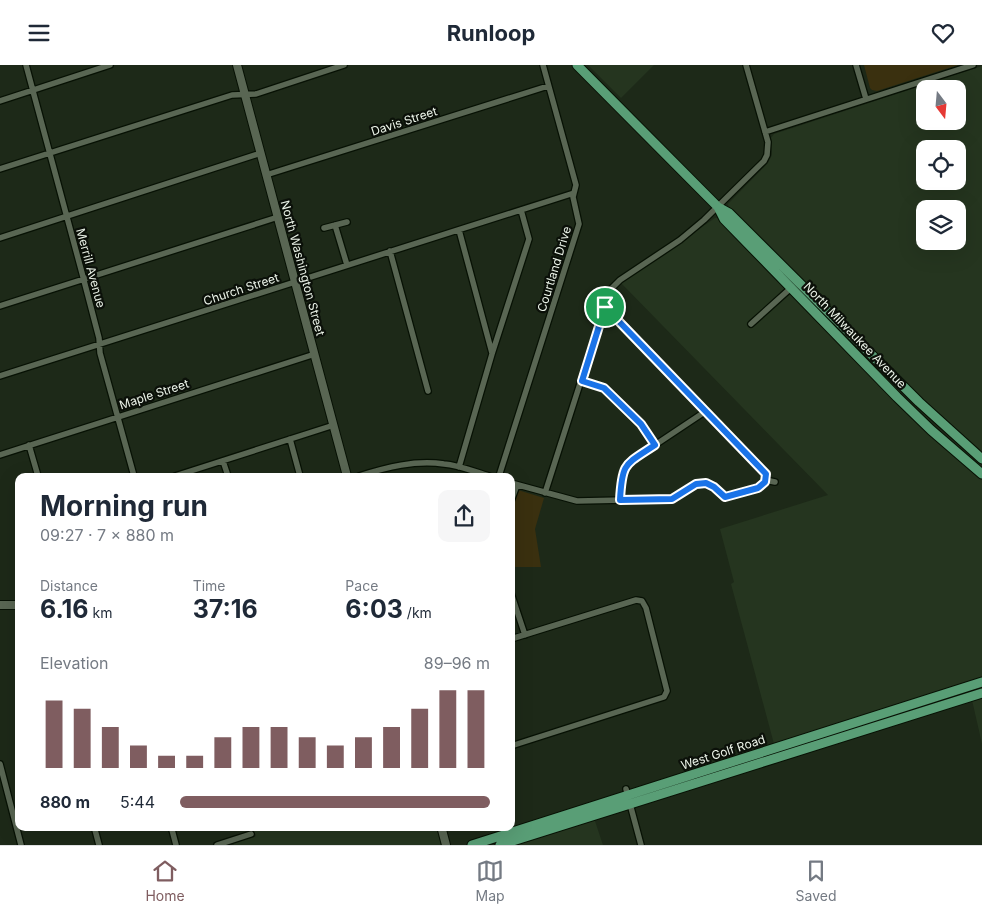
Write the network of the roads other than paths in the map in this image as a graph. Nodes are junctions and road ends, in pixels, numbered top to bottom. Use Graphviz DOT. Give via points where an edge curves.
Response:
graph roads {
  1 [pos="26,65"];
  2 [pos="110,65"];
  3 [pos="237,65"];
  4 [pos="344,65"];
  5 [pos="543,65"];
  6 [pos="577,65"];
  7 [pos="746,65"];
  8 [pos="856,65"];
  9 [pos="973,65"];
  10 [pos="548,86"];
  11 [pos="33,90"];
  12 [pos="245,94"];
  13 [pos="866,99"];
  14 [pos="0,101"];
  15 [pos="765,132"];
  16 [pos="50,153"];
  17 [pos="261,153"];
  18 [pos="0,169"];
  19 [pos="266,175"];
  20 [pos="574,193"];
  21 [pos="718,207"];
  22 [pos="522,209"];
  23 [pos="67,216"];
  24 [pos="278,217"];
  25 [pos="347,222"];
  26 [pos="335,225"];
  27 [pos="324,229"];
  28 [pos="459,230"];
  29 [pos="0,237"];
  30 [pos="390,251"];
  31 [pos="347,265"];
  32 [pos="84,279"];
  33 [pos="295,282"];
  34 [pos="795,285"];
  35 [pos="0,306"];
  36 [pos="605,307"];
  37 [pos="751,325"];
  38 [pos="100,345"];
  39 [pos="314,354"];
  40 [pos="492,354"];
  41 [pos="0,376"];
  42 [pos="582,381"];
  43 [pos="428,391"];
  44 [pos="706,411"];
  45 [pos="118,416"];
  46 [pos="334,425"];
  47 [pos="290,439"];
  48 [pos="29,445"];
  49 [pos="655,445"];
  50 [pos="0,455"];
  51 [pos="982,459"];
  52 [pos="223,461"];
  53 [pos="459,467"];
  54 [pos="37,473"];
  55 [pos="133,473"];
  56 [pos="185,473"];
  57 [pos="227,473"];
  58 [pos="299,473"];
  59 [pos="346,473"];
  60 [pos="371,473"];
  61 [pos="479,473"];
  62 [pos="500,473"];
  63 [pos="982,474"];
  64 [pos="765,477"];
  65 [pos="775,482"];
  66 [pos="515,484"];
  67 [pos="545,493"];
  68 [pos="620,500"];
  69 [pos="0,605"];
  70 [pos="15,605"];
  71 [pos="515,606"];
  72 [pos="524,635"];
  73 [pos="515,638"];
  74 [pos="982,682"];
  75 [pos="982,693"];
  76 [pos="515,745"];
  77 [pos="0,763"];
  78 [pos="627,796"];
  79 [pos="15,822"];
  80 [pos="17,831"];
  81 [pos="95,831"];
  82 [pos="172,831"];
  83 [pos="442,831"];
  84 [pos="251,834"];
  85 [pos="21,845"];
  86 [pos="99,845"];
  87 [pos="176,845"];
  88 [pos="217,845"];
  89 [pos="446,845"];
  90 [pos="472,845"];
  91 [pos="500,845"];
  92 [pos="641,845"];
  1 -- 11 [label="street, Merrill Avenue"];
  2 -- 11 [label="street"];
  3 -- 12 [label="street, North Washington Street"];
  4 -- 12 [label="street" via="256,94"];
  5 -- 10 [label="street, Courtland Drive"];
  6 -- 21 [label="main road, North Milwaukee Avenue"];
  7 -- 15 [label="street"];
  8 -- 13 [label="street"];
  9 -- 13 [label="street"];
  10 -- 19 [label="street, Davis Street"];
  10 -- 20 [label="street, Courtland Drive" via="576,185"];
  11 -- 14 [label="street"];
  11 -- 16 [label="street, Merrill Avenue"];
  12 -- 16 [label="street" via="232,95"];
  12 -- 17 [label="street, North Washington Street"];
  13 -- 15 [label="street"];
  15 -- 21 [label="street" via="768,149 764,161"];
  16 -- 18 [label="street"];
  16 -- 23 [label="street, Merrill Avenue"];
  17 -- 19 [label="street, North Washington Street"];
  17 -- 23 [label="street"];
  19 -- 24 [label="street, North Washington Street"];
  20 -- 22 [label="street, Church Street"];
  20 -- 62 [label="street, Courtland Drive" via="578,229"];
  21 -- 34 [label="main road, North Milwaukee Avenue" via="724,219"];
  21 -- 36 [label="street" via="684,237 616,282"];
  22 -- 28 [label="street, Church Street"];
  22 -- 40 [label="street" via="529,239"];
  23 -- 29 [label="street"];
  23 -- 32 [label="street, Merrill Avenue"];
  24 -- 32 [label="street"];
  24 -- 33 [label="street, North Washington Street"];
  25 -- 26 [label="street"];
  26 -- 27 [label="street"];
  26 -- 31 [label="street"];
  28 -- 30 [label="street, Church Street"];
  28 -- 40 [label="street"];
  30 -- 31 [label="street, Church Street"];
  30 -- 43 [label="street"];
  31 -- 33 [label="street, Church Street"];
  32 -- 35 [label="street"];
  32 -- 38 [label="street, Merrill Avenue"];
  33 -- 38 [label="street, Church Street"];
  33 -- 39 [label="street, North Washington Street"];
  34 -- 37 [label="street"];
  34 -- 51 [label="main road, North Milwaukee Avenue"];
  34 -- 63 [label="main road, North Milwaukee Avenue" via="900,401"];
  36 -- 42 [label="street"];
  36 -- 44 [label="street"];
  38 -- 41 [label="street, Church Street"];
  38 -- 45 [label="street, Merrill Avenue"];
  39 -- 45 [label="street, Maple Street"];
  39 -- 46 [label="street, North Washington Street"];
  40 -- 53 [label="street"];
  42 -- 49 [label="street" via="604,388 641,424"];
  42 -- 67 [label="street"];
  44 -- 49 [label="street"];
  44 -- 64 [label="street"];
  45 -- 48 [label="street, Maple Street"];
  45 -- 55 [label="street, Merrill Avenue"];
  46 -- 47 [label="street"];
  46 -- 59 [label="street, North Washington Street"];
  47 -- 52 [label="street"];
  47 -- 58 [label="street"];
  48 -- 50 [label="street, Maple Street"];
  48 -- 54 [label="street"];
  49 -- 68 [label="street" via="624,468"];
  52 -- 56 [label="street"];
  52 -- 57 [label="street"];
  53 -- 60 [label="street" via="405,464"];
  53 -- 61 [label="street"];
  64 -- 65 [label="street"];
  64 -- 68 [label="street" via="758,488 725,497 706,483 696,484 672,499"];
  66 -- 67 [label="street"];
  67 -- 68 [label="street" via="577,501"];
  69 -- 70 [label="street"];
  71 -- 72 [label="street"];
  72 -- 73 [label="street"];
  72 -- 76 [label="street" via="636,600 642,601 667,691 664,697"];
  74 -- 78 [label="main road, West Golf Road"];
  75 -- 78 [label="main road, West Golf Road"];
  77 -- 79 [label="street"];
  78 -- 90 [label="main road, West Golf Road"];
  78 -- 91 [label="main road, West Golf Road"];
  78 -- 92 [label="street"];
  80 -- 85 [label="street"];
  81 -- 86 [label="street"];
  82 -- 87 [label="street"];
  83 -- 89 [label="street"];
  84 -- 88 [label="street"];
}
